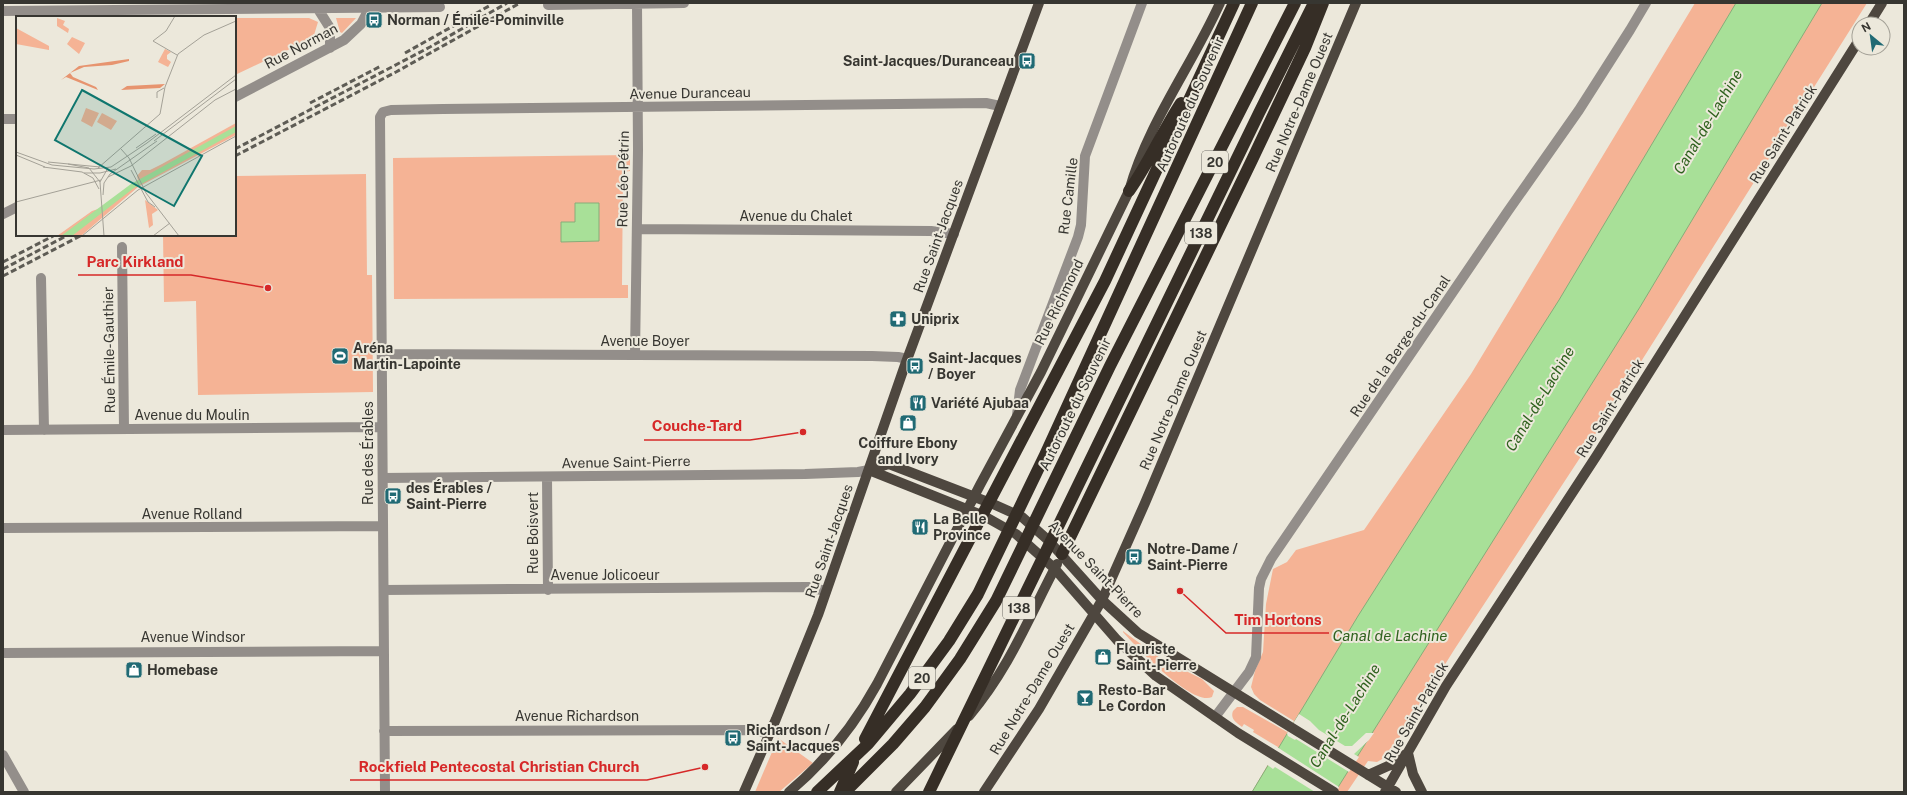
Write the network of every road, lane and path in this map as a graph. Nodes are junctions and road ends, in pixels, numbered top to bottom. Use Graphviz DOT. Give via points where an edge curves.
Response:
graph roads {
  1 [pos="684,3"];
  2 [pos="1039,3"];
  3 [pos="1142,3"];
  4 [pos="1220,3"];
  5 [pos="1234,3"];
  6 [pos="1252,3"];
  7 [pos="1295,3"];
  8 [pos="1314,3"];
  9 [pos="1323,3"];
  10 [pos="1356,3"];
  11 [pos="1646,3"];
  12 [pos="1882,3"];
  13 [pos="637,4"];
  14 [pos="548,5"];
  15 [pos="371,6"];
  16 [pos="45,7"];
  17 [pos="73,7"];
  18 [pos="180,7"];
  19 [pos="208,7"];
  20 [pos="440,8"];
  21 [pos="318,9"];
  22 [pos="3,11"];
  23 [pos="118,14"];
  24 [pos="1874,16"];
  25 [pos="330,48"];
  26 [pos="1851,53"];
  27 [pos="1201,71"];
  28 [pos="236,96"];
  29 [pos="1000,106"];
  30 [pos="638,107"];
  31 [pos="381,114"];
  32 [pos="3,119"];
  33 [pos="16,119"];
  34 [pos="1129,191"];
  35 [pos="16,208"];
  36 [pos="3,214"];
  37 [pos="637,229"];
  38 [pos="954,234"];
  39 [pos="122,247"];
  40 [pos="41,278"];
  41 [pos="382,354"];
  42 [pos="635,355"];
  43 [pos="908,359"];
  44 [pos="1017,415"];
  45 [pos="382,427"];
  46 [pos="124,429"];
  47 [pos="3,430"];
  48 [pos="44,430"];
  49 [pos="869,470"];
  50 [pos="547,477"];
  51 [pos="383,478"];
  52 [pos="974,496"];
  53 [pos="968,509"];
  54 [pos="382,526"];
  55 [pos="3,528"];
  56 [pos="1062,554"];
  57 [pos="1054,568"];
  58 [pos="384,590"];
  59 [pos="548,590"];
  60 [pos="826,591"];
  61 [pos="1102,600"];
  62 [pos="1094,614"];
  63 [pos="384,651"];
  64 [pos="3,653"];
  65 [pos="1234,691"];
  66 [pos="1215,718"];
  67 [pos="384,731"];
  68 [pos="769,734"];
  69 [pos="1408,753"];
  70 [pos="3,754"];
  71 [pos="1365,772"];
  72 [pos="1390,790"];
  73 [pos="24,792"];
  74 [pos="385,792"];
  75 [pos="744,792"];
  76 [pos="789,792"];
  77 [pos="817,792"];
  78 [pos="840,792"];
  79 [pos="845,792"];
  80 [pos="896,792"];
  81 [pos="929,792"];
  82 [pos="984,792"];
  83 [pos="1334,792"];
  84 [pos="1422,792"];
  1 -- 13 [label="street"];
  2 -- 29 [label="main road, Rue Saint-Jacques"];
  3 -- 44 [label="street, Rue Camille" via="1086,156 1080,231 1020,390"];
  4 -- 34 [label="main road, Rue Richmond" via="1157,120 1137,164"];
  5 -- 27 [label="highway"];
  6 -- 77 [label="highway, Autoroute du Souvenir / 20" via="1022,505 970,608 923,677 868,744"];
  7 -- 79 [label="highway, Autoroute du Souvenir / 20" via="1113,360 987,617 952,671 921,711 893,744"];
  8 -- 81 [label="highway, 138"];
  9 -- 56 [label="highway" via="1305,48 1252,160"];
  10 -- 61 [label="main road, Rue Notre-Dame Ouest"];
  11 -- 65 [label="street, Rue de la Berge-du-Canal" via="1579,110 1271,559 1259,588 1258,650 1252,667"];
  12 -- 24 [label="main road"];
  13 -- 14 [label="street"];
  13 -- 30 [label="street, Rue Léo-Pétrin"];
  15 -- 20 [label="street"];
  15 -- 21 [label="street"];
  15 -- 25 [label="street, Rue Norman" via="358,28"];
  16 -- 17 [label="street"];
  16 -- 22 [label="street"];
  17 -- 23 [label="street"];
  18 -- 19 [label="street"];
  18 -- 23 [label="street"];
  19 -- 21 [label="street"];
  21 -- 25 [label="street" via="330,28"];
  25 -- 28 [label="street, Rue Norman"];
  26 -- 69 [label="main road, Rue Saint-Patrick" via="1597,455 1446,686"];
  27 -- 34 [label="highway"];
  27 -- 78 [label="highway" via="1170,144 1105,281"];
  29 -- 30 [label="street, Avenue Duranceau" via="986,103"];
  29 -- 38 [label="main road, Rue Saint-Jacques"];
  30 -- 31 [label="street, Avenue Duranceau" via="390,110"];
  30 -- 37 [label="street, Rue Léo-Pétrin"];
  31 -- 41 [label="street, Rue des Érables"];
  32 -- 33 [label="street"];
  34 -- 44 [label="main road, Rue Richmond" via="1041,372"];
  35 -- 36 [label="street"];
  37 -- 38 [label="street, Avenue du Chalet" via="931,230"];
  37 -- 42 [label="street, Rue Léo-Pétrin"];
  38 -- 43 [label="main road, Rue Saint-Jacques"];
  39 -- 46 [label="street, Rue Émile-Gauthier"];
  40 -- 48 [label="street"];
  41 -- 42 [label="street, Avenue Boyer"];
  41 -- 45 [label="street, Rue des Érables"];
  42 -- 43 [label="street, Avenue Boyer" via="888,356"];
  43 -- 49 [label="main road, Rue Saint-Jacques"];
  44 -- 52 [label="main road, Rue Richmond"];
  45 -- 46 [label="street, Avenue du Moulin"];
  45 -- 51 [label="street, Rue des Érables"];
  46 -- 48 [label="street, Avenue du Moulin"];
  47 -- 48 [label="street, Avenue du Moulin"];
  49 -- 50 [label="street, Avenue Saint-Pierre" via="830,473"];
  49 -- 52 [label="main road, Avenue Saint-Pierre" via="889,464"];
  49 -- 53 [label="main road, Avenue Saint-Pierre"];
  49 -- 60 [label="main road, Rue Saint-Jacques"];
  50 -- 51 [label="street, Avenue Saint-Pierre"];
  50 -- 59 [label="street, Rue Boisvert"];
  51 -- 54 [label="street, Rue des Érables"];
  52 -- 53 [label="main road, Rue Richmond"];
  52 -- 56 [label="main road, Avenue Saint-Pierre" via="1031,523"];
  53 -- 57 [label="main road, Avenue Saint-Pierre" via="1016,534"];
  53 -- 76 [label="main road, Rue Richmond" via="859,715 823,760"];
  54 -- 55 [label="street, Avenue Rolland"];
  54 -- 58 [label="street, Rue des Érables"];
  56 -- 57 [label="main road"];
  56 -- 61 [label="main road, Avenue Saint-Pierre"];
  57 -- 62 [label="main road, Avenue Saint-Pierre"];
  57 -- 80 [label="main road" via="1019,642 991,688 958,728"];
  58 -- 59 [label="street, Avenue Jolicoeur"];
  58 -- 63 [label="street, Rue des Érables"];
  59 -- 60 [label="street, Avenue Jolicoeur" via="808,587"];
  60 -- 68 [label="main road, Rue Saint-Jacques"];
  61 -- 62 [label="main road, Rue Notre-Dame Ouest"];
  61 -- 65 [label="main road, Avenue Saint-Pierre" via="1148,640"];
  62 -- 66 [label="main road, Avenue Saint-Pierre" via="1148,669"];
  62 -- 82 [label="main road, Rue Notre-Dame Ouest" via="1039,709"];
  63 -- 64 [label="street, Avenue Windsor"];
  63 -- 67 [label="street, Rue des Érables"];
  65 -- 66 [label="street, Rue de la Berge-du-Canal"];
  65 -- 71 [label="main road, Avenue Saint-Pierre"];
  66 -- 83 [label="main road, Avenue Saint-Pierre"];
  67 -- 68 [label="street, Avenue Richardson" via="756,730"];
  67 -- 74 [label="street, Rue des Érables"];
  68 -- 75 [label="main road, Rue Saint-Jacques"];
  69 -- 71 [label="main road" via="1388,766"];
  69 -- 72 [label="main road, Rue Saint-Patrick"];
  69 -- 84 [label="main road" via="1413,774"];
  70 -- 73 [label="street"];
  71 -- 72 [label="main road, Avenue Saint-Pierre"];
}
